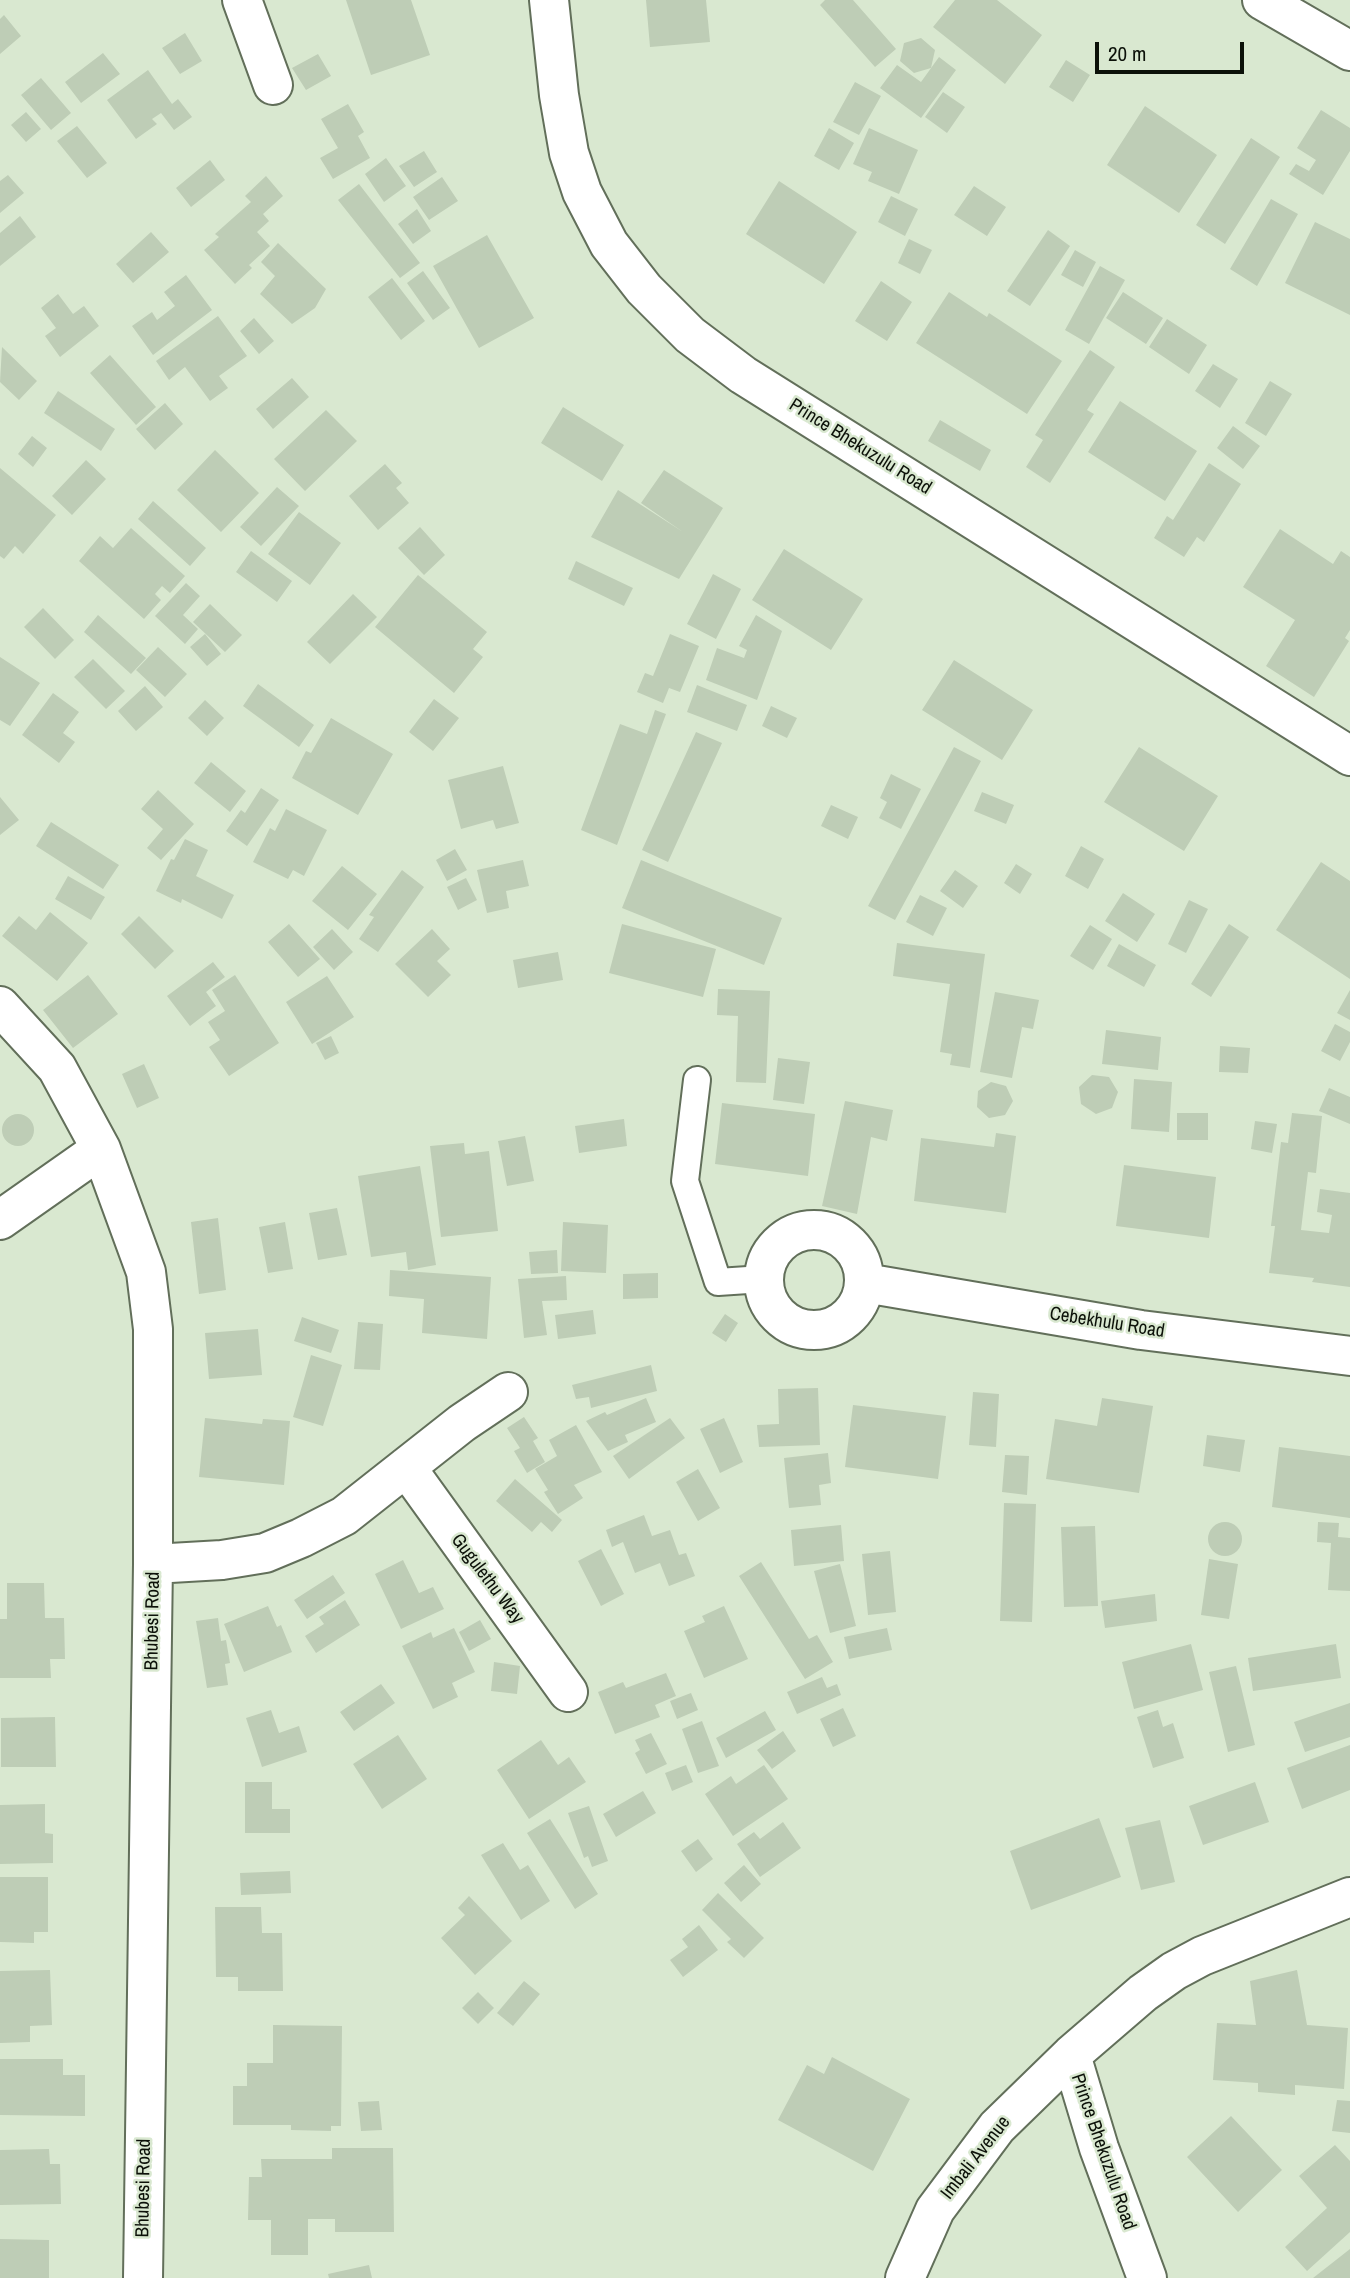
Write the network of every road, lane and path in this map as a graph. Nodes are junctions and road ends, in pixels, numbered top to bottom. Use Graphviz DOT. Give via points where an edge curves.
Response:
graph roads {
  1 [pos="242,0"];
  2 [pos="549,0"];
  3 [pos="1262,0"];
  4 [pos="1350,51"];
  5 [pos="273,85"];
  6 [pos="1350,756"];
  7 [pos="0,1006"];
  8 [pos="697,1080"];
  9 [pos="101,1149"];
  10 [pos="0,1220"];
  11 [pos="763,1279"];
  12 [pos="865,1283"];
  13 [pos="1350,1356"];
  14 [pos="508,1392"];
  15 [pos="406,1467"];
  16 [pos="153,1564"];
  17 [pos="568,1692"];
  18 [pos="1350,1898"];
  19 [pos="1071,2054"];
  20 [pos="143,2278"];
  21 [pos="905,2278"];
  22 [pos="1147,2278"];
  1 -- 5 [label="street"];
  2 -- 6 [label="street, Prince Bhekuzulu Road" via="561,107 582,192 608,244 690,335 743,374"];
  3 -- 4 [label="street"];
  7 -- 9 [label="street, Bhubesi Road" via="57,1068"];
  8 -- 11 [label="lane" via="685,1181 718,1282"];
  9 -- 10 [label="street"];
  9 -- 16 [label="street, Bhubesi Road" via="146,1272 153,1329"];
  11 -- 12 [label="street" via="768,1301 781,1319 801,1329 823,1330 844,1321 858,1305"];
  11 -- 12 [label="street" via="769,1257 783,1239 804,1230 828,1231 848,1242 862,1261"];
  12 -- 13 [label="street, Cebekhulu Road" via="1140,1330"];
  14 -- 15 [label="street"];
  15 -- 16 [label="street" via="344,1516 265,1553"];
  15 -- 17 [label="street, Gugulethu Way"];
  16 -- 20 [label="street, Bhubesi Road"];
  18 -- 19 [label="street, Prince Bhekuzulu Road" via="1174,1970"];
  19 -- 21 [label="street, Imbali Avenue" via="997,2127 935,2210"];
  19 -- 22 [label="street, Prince Bhekuzulu Road" via="1099,2148"];
}
